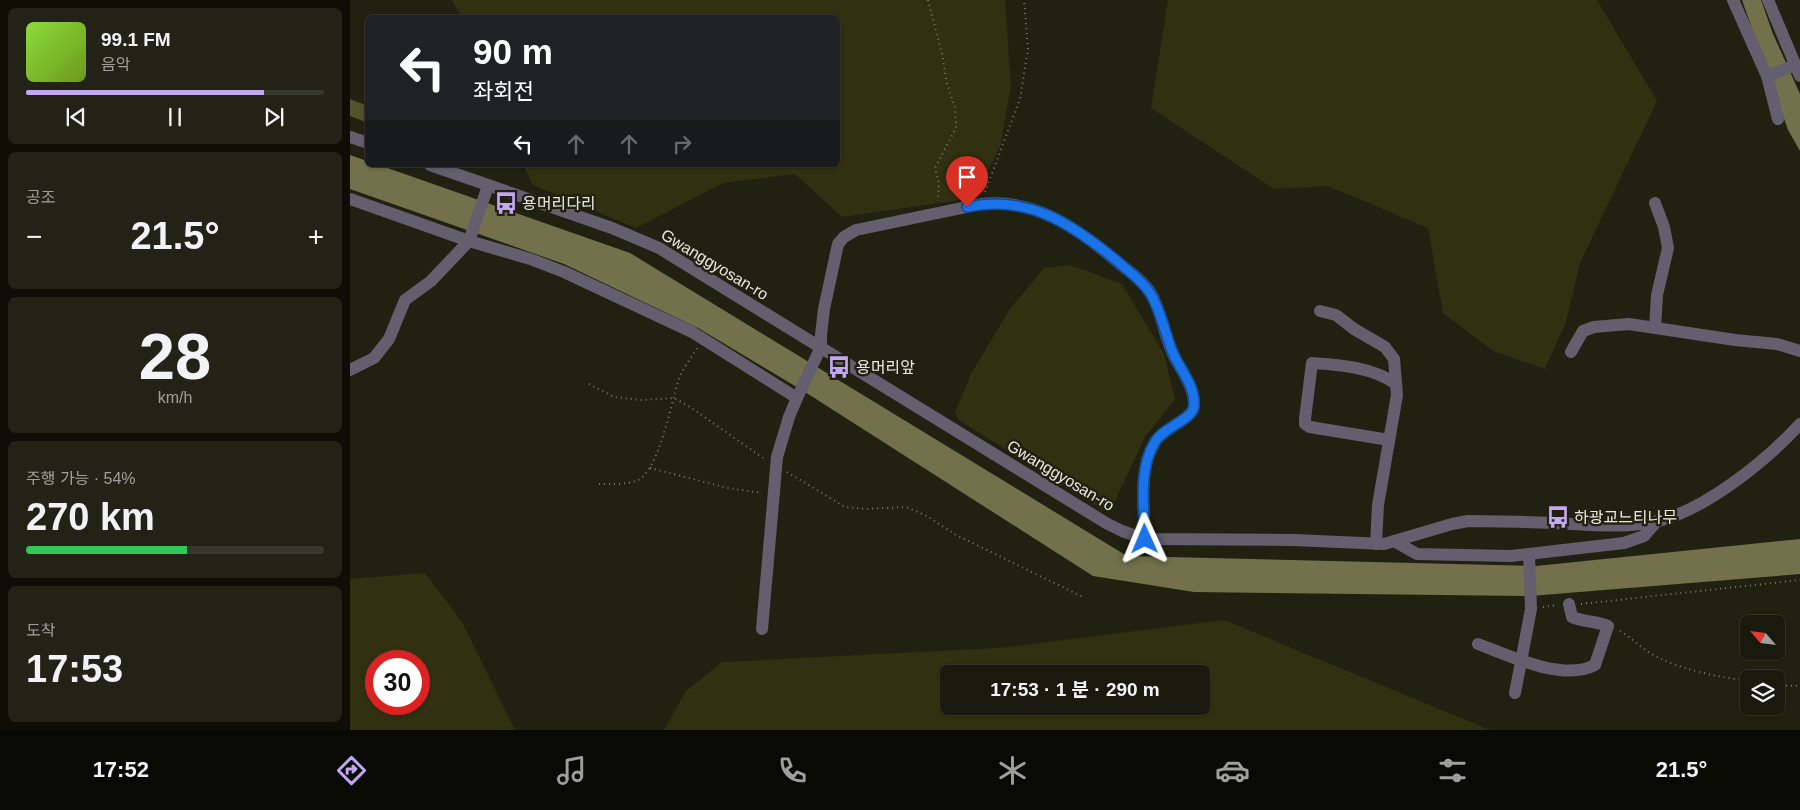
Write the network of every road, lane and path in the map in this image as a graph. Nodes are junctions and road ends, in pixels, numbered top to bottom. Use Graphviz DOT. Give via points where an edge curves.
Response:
graph roads {
  1 [pos="928,0"];
  2 [pos="1024,0"];
  3 [pos="1733,0"];
  4 [pos="1768,0"];
  5 [pos="1798,70"];
  6 [pos="1767,76"];
  7 [pos="1778,119"];
  8 [pos="350,137"];
  9 [pos="365,142"];
  10 [pos="434,167"];
  11 [pos="486,191"];
  12 [pos="350,200"];
  13 [pos="1655,203"];
  14 [pos="981,204"];
  15 [pos="938,213"];
  16 [pos="469,239"];
  17 [pos="1320,311"];
  18 [pos="1655,328"];
  19 [pos="702,338"];
  20 [pos="1800,351"];
  21 [pos="819,352"];
  22 [pos="1571,352"];
  23 [pos="350,370"];
  24 [pos="589,384"];
  25 [pos="1396,384"];
  26 [pos="798,396"];
  27 [pos="674,398"];
  28 [pos="1800,424"];
  29 [pos="1389,440"];
  30 [pos="776,467"];
  31 [pos="649,468"];
  32 [pos="600,484"];
  33 [pos="774,494"];
  34 [pos="1657,521"];
  35 [pos="1145,539"];
  36 [pos="1394,541"];
  37 [pos="1376,544"];
  38 [pos="1529,559"];
  39 [pos="1800,580"];
  40 [pos="1083,597"];
  41 [pos="1568,604"];
  42 [pos="1530,606"];
  43 [pos="1608,626"];
  44 [pos="762,629"];
  45 [pos="1478,644"];
  46 [pos="1522,660"];
  47 [pos="1740,680"];
  48 [pos="1785,685"];
  49 [pos="1800,686"];
  50 [pos="1516,693"];
  1 -- 15 [label="path" via="955,108 956,128 935,168 939,183"];
  2 -- 14 [label="path" via="1028,49 1020,99"];
  3 -- 6 [label="street"];
  4 -- 5 [label="street"];
  5 -- 6 [label="street"];
  6 -- 7 [label="street"];
  8 -- 9 [label="street"];
  10 -- 11 [label="street, Gwanggyosan-ro"];
  11 -- 16 [label="street"];
  11 -- 21 [label="street, Gwanggyosan-ro" via="612,228 651,245 710,278"];
  12 -- 16 [label="street"];
  13 -- 18 [label="street" via="1668,248"];
  14 -- 15 [label="street"];
  14 -- 35 [label="street" via="1012,204 1042,211 1103,250 1142,282 1150,293 1174,355 1191,385 1195,406 1190,416 1161,433 1146,463"];
  15 -- 21 [label="street" via="856,230 838,244 824,309"];
  16 -- 19 [label="street" via="564,272"];
  16 -- 23 [label="street" via="431,281 405,300 389,339 374,358"];
  17 -- 25 [label="street" via="1336,314 1385,347 1394,359"];
  18 -- 20 [label="street" via="1777,344"];
  18 -- 22 [label="street" via="1629,324 1594,327 1583,331"];
  19 -- 26 [label="street"];
  19 -- 27 [label="path" via="678,380"];
  21 -- 26 [label="street"];
  21 -- 35 [label="street, Gwanggyosan-ro" via="1106,523"];
  24 -- 27 [label="path" via="614,398"];
  25 -- 29 [label="street"];
  25 -- 29 [label="street" via="1370,372 1342,365 1312,364 1306,424"];
  26 -- 30 [label="street" via="788,417"];
  27 -- 30 [label="path"];
  27 -- 31 [label="path"];
  28 -- 34 [label="street, Gwanggyosan-ro" via="1770,454 1714,495"];
  29 -- 37 [label="street" via="1378,505"];
  30 -- 33 [label="street"];
  30 -- 40 [label="path" via="845,507 906,507"];
  31 -- 32 [label="path" via="637,480"];
  31 -- 33 [label="path" via="728,488"];
  33 -- 44 [label="street"];
  34 -- 36 [label="street, Gwanggyosan-ro" via="1617,525 1468,521"];
  34 -- 38 [label="street" via="1644,536 1624,543"];
  35 -- 37 [label="street, Gwanggyosan-ro"];
  36 -- 37 [label="street, Gwanggyosan-ro"];
  36 -- 38 [label="street" via="1417,554"];
  38 -- 42 [label="street"];
  39 -- 41 [label="path"];
  41 -- 42 [label="path"];
  41 -- 43 [label="street" via="1572,616 1578,620 1592,620"];
  42 -- 46 [label="street"];
  43 -- 46 [label="street" via="1596,665 1587,669 1537,666"];
  43 -- 47 [label="path" via="1666,661"];
  45 -- 46 [label="street"];
  46 -- 50 [label="street"];
  48 -- 49 [label="path"];
}
